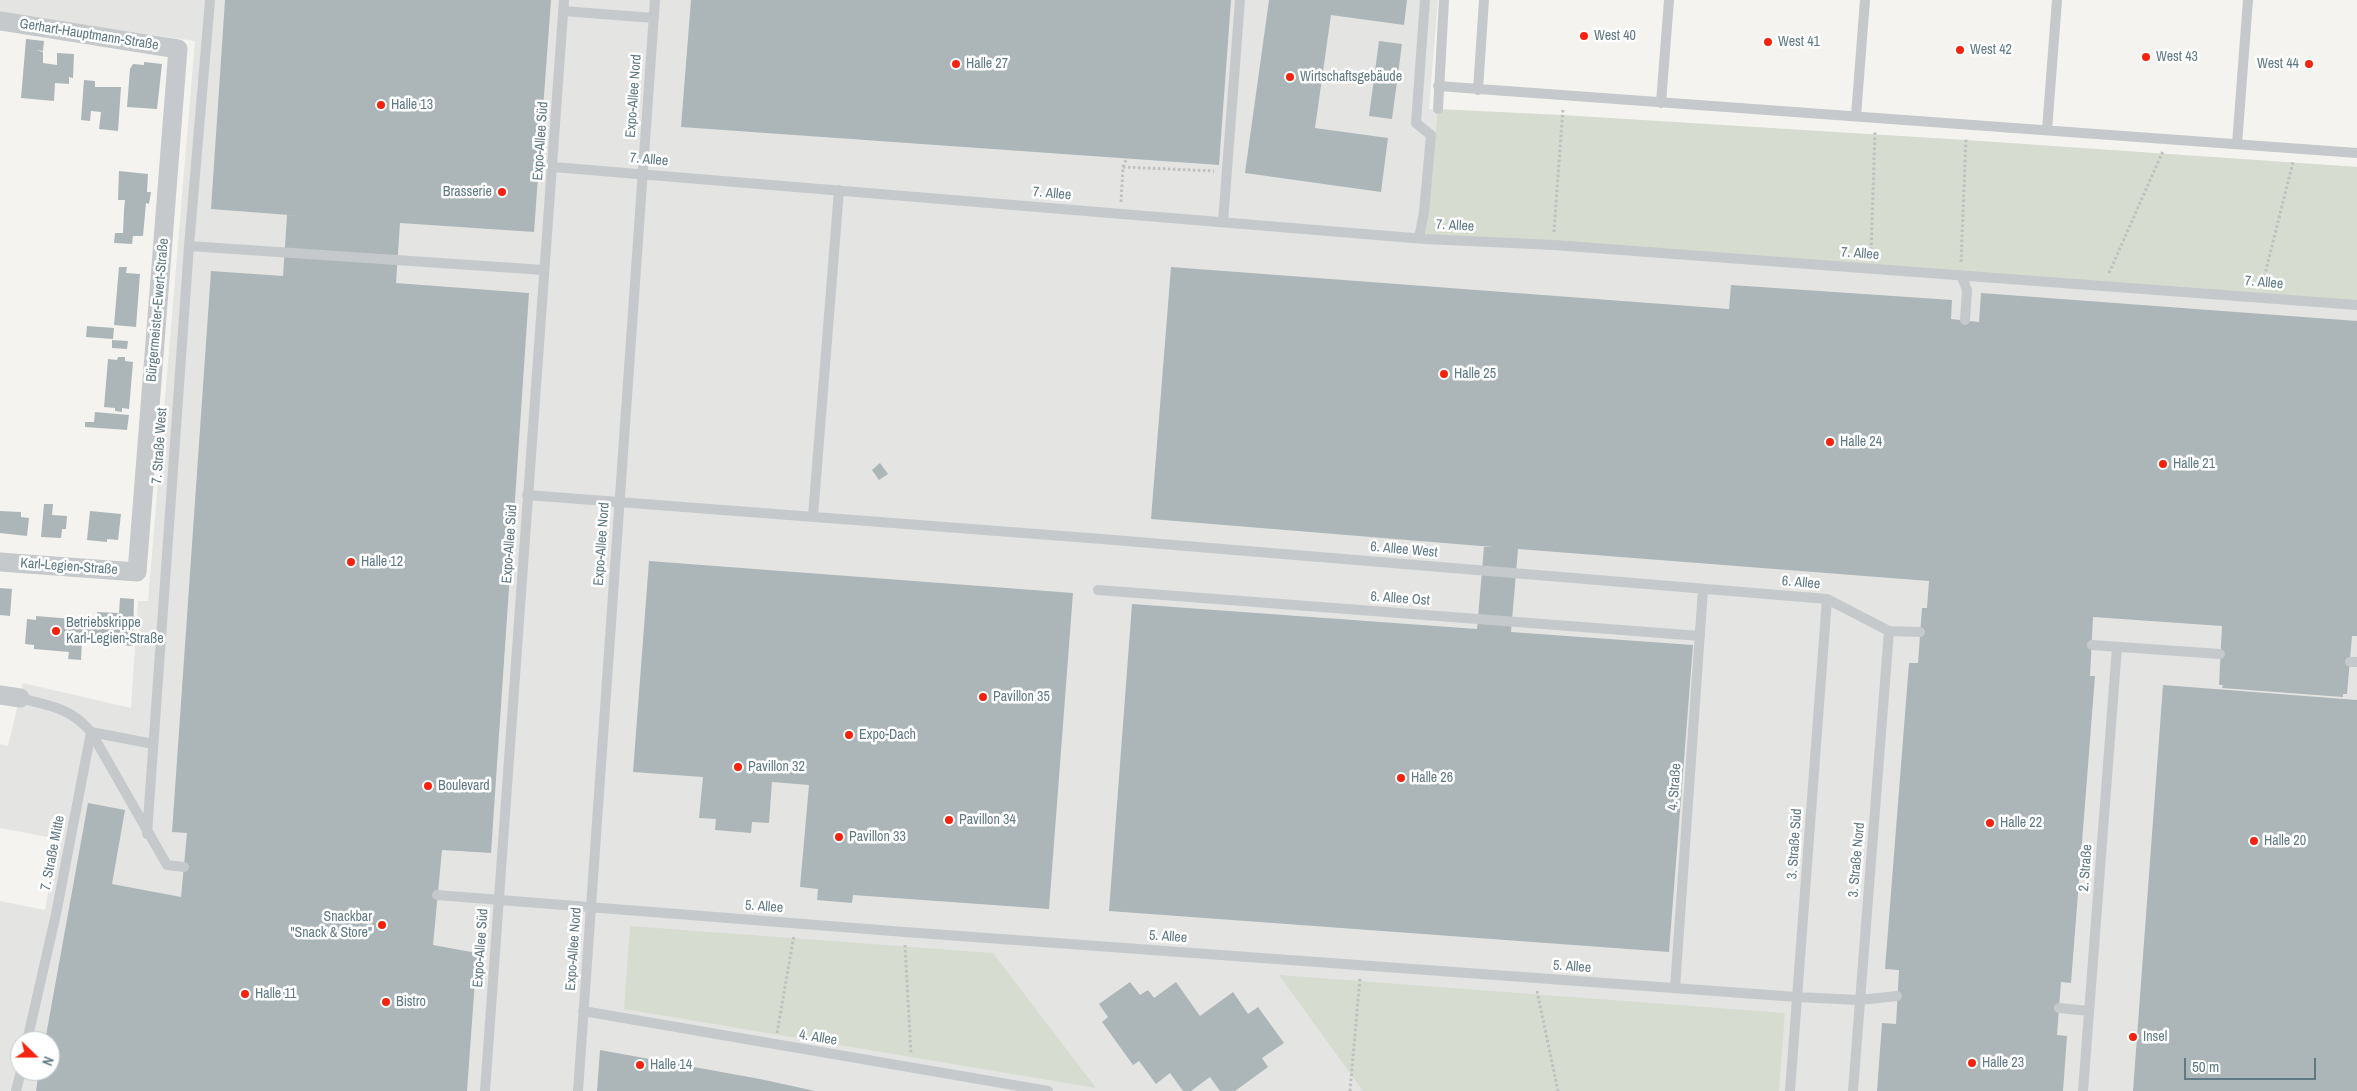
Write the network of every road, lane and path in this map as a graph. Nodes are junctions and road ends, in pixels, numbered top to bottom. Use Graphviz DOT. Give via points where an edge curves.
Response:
graph roads {
  1 [pos="210,0"];
  2 [pos="564,0"];
  3 [pos="655,0"];
  4 [pos="1240,0"];
  5 [pos="1425,0"];
  6 [pos="1444,0"];
  7 [pos="1484,0"];
  8 [pos="1669,0"];
  9 [pos="1864,0"];
  10 [pos="2057,0"];
  11 [pos="2248,0"];
  12 [pos="563,12"];
  13 [pos="654,18"];
  14 [pos="0,21"];
  15 [pos="178,49"];
  16 [pos="1438,86"];
  17 [pos="1478,90"];
  18 [pos="1564,96"];
  19 [pos="1661,103"];
  20 [pos="1438,109"];
  21 [pos="1856,116"];
  22 [pos="1875,117"];
  23 [pos="1967,124"];
  24 [pos="2047,130"];
  25 [pos="2168,139"];
  26 [pos="2237,144"];
  27 [pos="2296,149"];
  28 [pos="2357,153"];
  29 [pos="1126,160"];
  30 [pos="553,167"];
  31 [pos="1123,167"];
  32 [pos="1227,172"];
  33 [pos="642,174"];
  34 [pos="839,190"];
  35 [pos="1120,213"];
  36 [pos="1222,222"];
  37 [pos="1419,238"];
  38 [pos="1554,245"];
  39 [pos="189,246"];
  40 [pos="1871,268"];
  41 [pos="544,270"];
  42 [pos="1961,275"];
  43 [pos="2104,285"];
  44 [pos="2259,296"];
  45 [pos="2357,305"];
  46 [pos="1965,320"];
  47 [pos="527,495"];
  48 [pos="619,501"];
  49 [pos="813,516"];
  50 [pos="0,562"];
  51 [pos="137,572"];
  52 [pos="1703,589"];
  53 [pos="1098,590"];
  54 [pos="1827,599"];
  55 [pos="1890,631"];
  56 [pos="1920,632"];
  57 [pos="1700,636"];
  58 [pos="2092,645"];
  59 [pos="2117,647"];
  60 [pos="2220,654"];
  61 [pos="0,695"];
  62 [pos="20,698"];
  63 [pos="91,732"];
  64 [pos="153,744"];
  65 [pos="147,834"];
  66 [pos="184,866"];
  67 [pos="437,895"];
  68 [pos="498,900"];
  69 [pos="590,908"];
  70 [pos="796,922"];
  71 [pos="905,932"];
  72 [pos="1361,965"];
  73 [pos="1534,978"];
  74 [pos="1675,988"];
  75 [pos="1897,996"];
  76 [pos="1798,997"];
  77 [pos="1859,1000"];
  78 [pos="2059,1008"];
  79 [pos="2089,1011"];
  80 [pos="583,1012"];
  81 [pos="29,1031"];
  82 [pos="775,1045"];
  83 [pos="912,1068"];
  84 [pos="485,1091"];
  85 [pos="578,1091"];
  86 [pos="1048,1091"];
  87 [pos="1350,1091"];
  88 [pos="1558,1091"];
  89 [pos="1790,1091"];
  90 [pos="1853,1091"];
  91 [pos="2082,1091"];
  1 -- 39 [label="lane, 7. Straße West"];
  2 -- 12 [label="lane, Expo-Allee Süd"];
  3 -- 13 [label="lane, Expo-Allee Nord"];
  4 -- 32 [label="lane"];
  5 -- 37 [label="lane" via="1416,123 1431,134"];
  6 -- 16 [label="lane"];
  7 -- 17 [label="lane"];
  8 -- 19 [label="lane"];
  9 -- 21 [label="lane"];
  10 -- 24 [label="lane"];
  11 -- 26 [label="lane"];
  12 -- 13 [label="lane"];
  12 -- 30 [label="lane, Expo-Allee Süd"];
  13 -- 33 [label="lane, Expo-Allee Nord"];
  14 -- 15 [label="street, Gerhart-Hauptmann-Straße"];
  15 -- 51 [label="street, Bürgermeister-Ewert-Straße"];
  16 -- 17 [label="lane"];
  16 -- 20 [label="lane"];
  17 -- 18 [label="lane"];
  18 -- 19 [label="lane"];
  18 -- 38 [label="path"];
  19 -- 21 [label="lane"];
  21 -- 22 [label="lane"];
  22 -- 23 [label="lane"];
  22 -- 40 [label="path"];
  23 -- 24 [label="lane"];
  23 -- 42 [label="path"];
  24 -- 25 [label="lane"];
  25 -- 26 [label="lane"];
  25 -- 43 [label="path"];
  26 -- 27 [label="lane"];
  27 -- 28 [label="lane"];
  27 -- 44 [label="path"];
  29 -- 31 [label="path"];
  30 -- 33 [label="lane, 7. Allee"];
  30 -- 41 [label="lane, Expo-Allee Süd"];
  31 -- 32 [label="path"];
  31 -- 35 [label="path"];
  32 -- 36 [label="lane"];
  33 -- 34 [label="lane, 7. Allee"];
  33 -- 48 [label="lane, Expo-Allee Nord"];
  34 -- 35 [label="lane, 7. Allee"];
  34 -- 49 [label="lane"];
  35 -- 36 [label="lane, 7. Allee"];
  36 -- 37 [label="lane, 7. Allee"];
  37 -- 38 [label="lane, 7. Allee"];
  38 -- 40 [label="lane, 7. Allee"];
  39 -- 41 [label="lane"];
  39 -- 64 [label="lane, 7. Straße West"];
  40 -- 42 [label="lane, 7. Allee"];
  41 -- 47 [label="lane, Expo-Allee Süd"];
  42 -- 43 [label="lane, 7. Allee"];
  42 -- 46 [label="lane" via="1967,290"];
  43 -- 44 [label="lane, 7. Allee"];
  44 -- 45 [label="lane, 7. Allee"];
  47 -- 48 [label="lane, 6. Allee West"];
  47 -- 68 [label="lane, Expo-Allee Süd"];
  48 -- 49 [label="lane, 6. Allee West"];
  48 -- 69 [label="lane, Expo-Allee Nord"];
  49 -- 52 [label="lane, 6. Allee West"];
  50 -- 51 [label="street, Karl-Legien-Straße"];
  52 -- 54 [label="lane, 6. Allee"];
  52 -- 57 [label="lane, 4. Straße"];
  53 -- 57 [label="lane, 6. Allee Ost"];
  54 -- 55 [label="lane, 6. Allee"];
  54 -- 76 [label="lane, 3. Straße Süd"];
  55 -- 56 [label="lane, 6. Allee"];
  55 -- 77 [label="lane, 3. Straße Nord"];
  57 -- 74 [label="lane, 4. Straße"];
  58 -- 59 [label="lane"];
  59 -- 60 [label="lane"];
  59 -- 79 [label="lane, 2. Straße"];
  61 -- 62 [label="street"];
  62 -- 63 [label="lane" via="65,710 80,719"];
  63 -- 64 [label="lane"];
  63 -- 65 [label="lane"];
  63 -- 81 [label="lane, 7. Straße Mitte" via="56,914"];
  64 -- 65 [label="lane, 7. Straße West"];
  65 -- 66 [label="lane" via="167,865"];
  67 -- 68 [label="lane, 5. Allee"];
  68 -- 69 [label="lane, 5. Allee"];
  68 -- 84 [label="lane, Expo-Allee Süd"];
  69 -- 70 [label="lane, 5. Allee"];
  69 -- 80 [label="lane, Expo-Allee Nord"];
  70 -- 71 [label="lane, 5. Allee"];
  70 -- 82 [label="path"];
  71 -- 72 [label="lane, 5. Allee"];
  71 -- 83 [label="path"];
  72 -- 73 [label="lane, 5. Allee"];
  72 -- 87 [label="path"];
  73 -- 74 [label="lane, 5. Allee"];
  73 -- 88 [label="path"];
  74 -- 76 [label="lane, 5. Allee"];
  75 -- 77 [label="lane, 5. Allee"];
  76 -- 77 [label="lane, 5. Allee"];
  76 -- 89 [label="lane, 3. Straße Süd"];
  77 -- 90 [label="lane, 3. Straße Nord"];
  78 -- 79 [label="lane"];
  79 -- 91 [label="lane, 2. Straße"];
  80 -- 82 [label="lane, 4. Allee"];
  80 -- 85 [label="lane, Expo-Allee Nord"];
  82 -- 83 [label="lane, 4. Allee"];
  83 -- 86 [label="lane, 4. Allee"];
}
